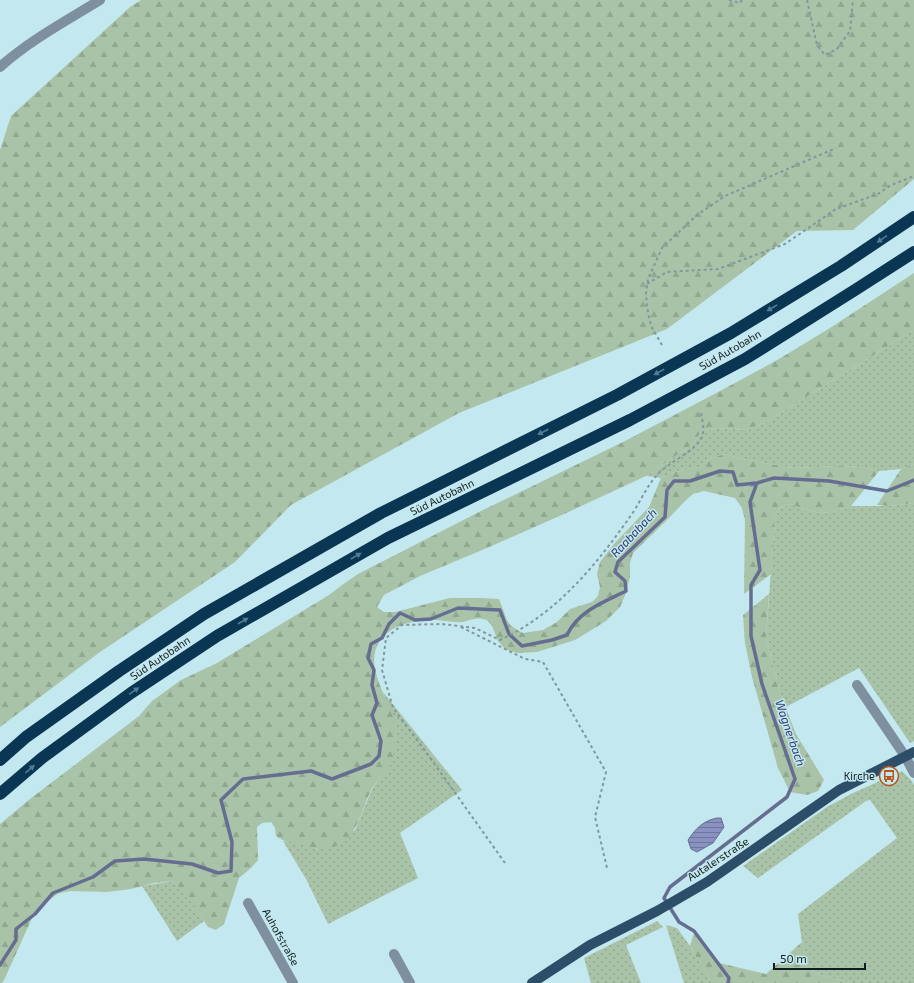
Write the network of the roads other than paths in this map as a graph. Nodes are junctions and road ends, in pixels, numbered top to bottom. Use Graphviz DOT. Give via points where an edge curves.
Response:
graph roads {
  1 [pos="100,0"];
  2 [pos="0,67"];
  3 [pos="914,217"];
  4 [pos="914,252"];
  5 [pos="857,685"];
  6 [pos="910,754"];
  7 [pos="0,760"];
  8 [pos="914,772"];
  9 [pos="0,794"];
  10 [pos="248,903"];
  11 [pos="394,954"];
  12 [pos="293,983"];
  13 [pos="410,983"];
  14 [pos="532,983"];
  1 -- 2 [label="street" via="15,53"];
  3 -- 7 [label="highway, Süd Autobahn, one-way" via="841,266 730,333 617,395 381,513 204,614 26,737"];
  9 -- 4 [label="highway, Süd Autobahn, one-way" via="42,758 217,636 388,538 630,420 745,359"];
  5 -- 6 [label="street"];
  6 -- 8 [label="street"];
  6 -- 14 [label="main road, Autalerstraße" via="839,790 678,900 590,945"];
  10 -- 12 [label="street, Auhofstraße"];
  11 -- 13 [label="street"];
}
